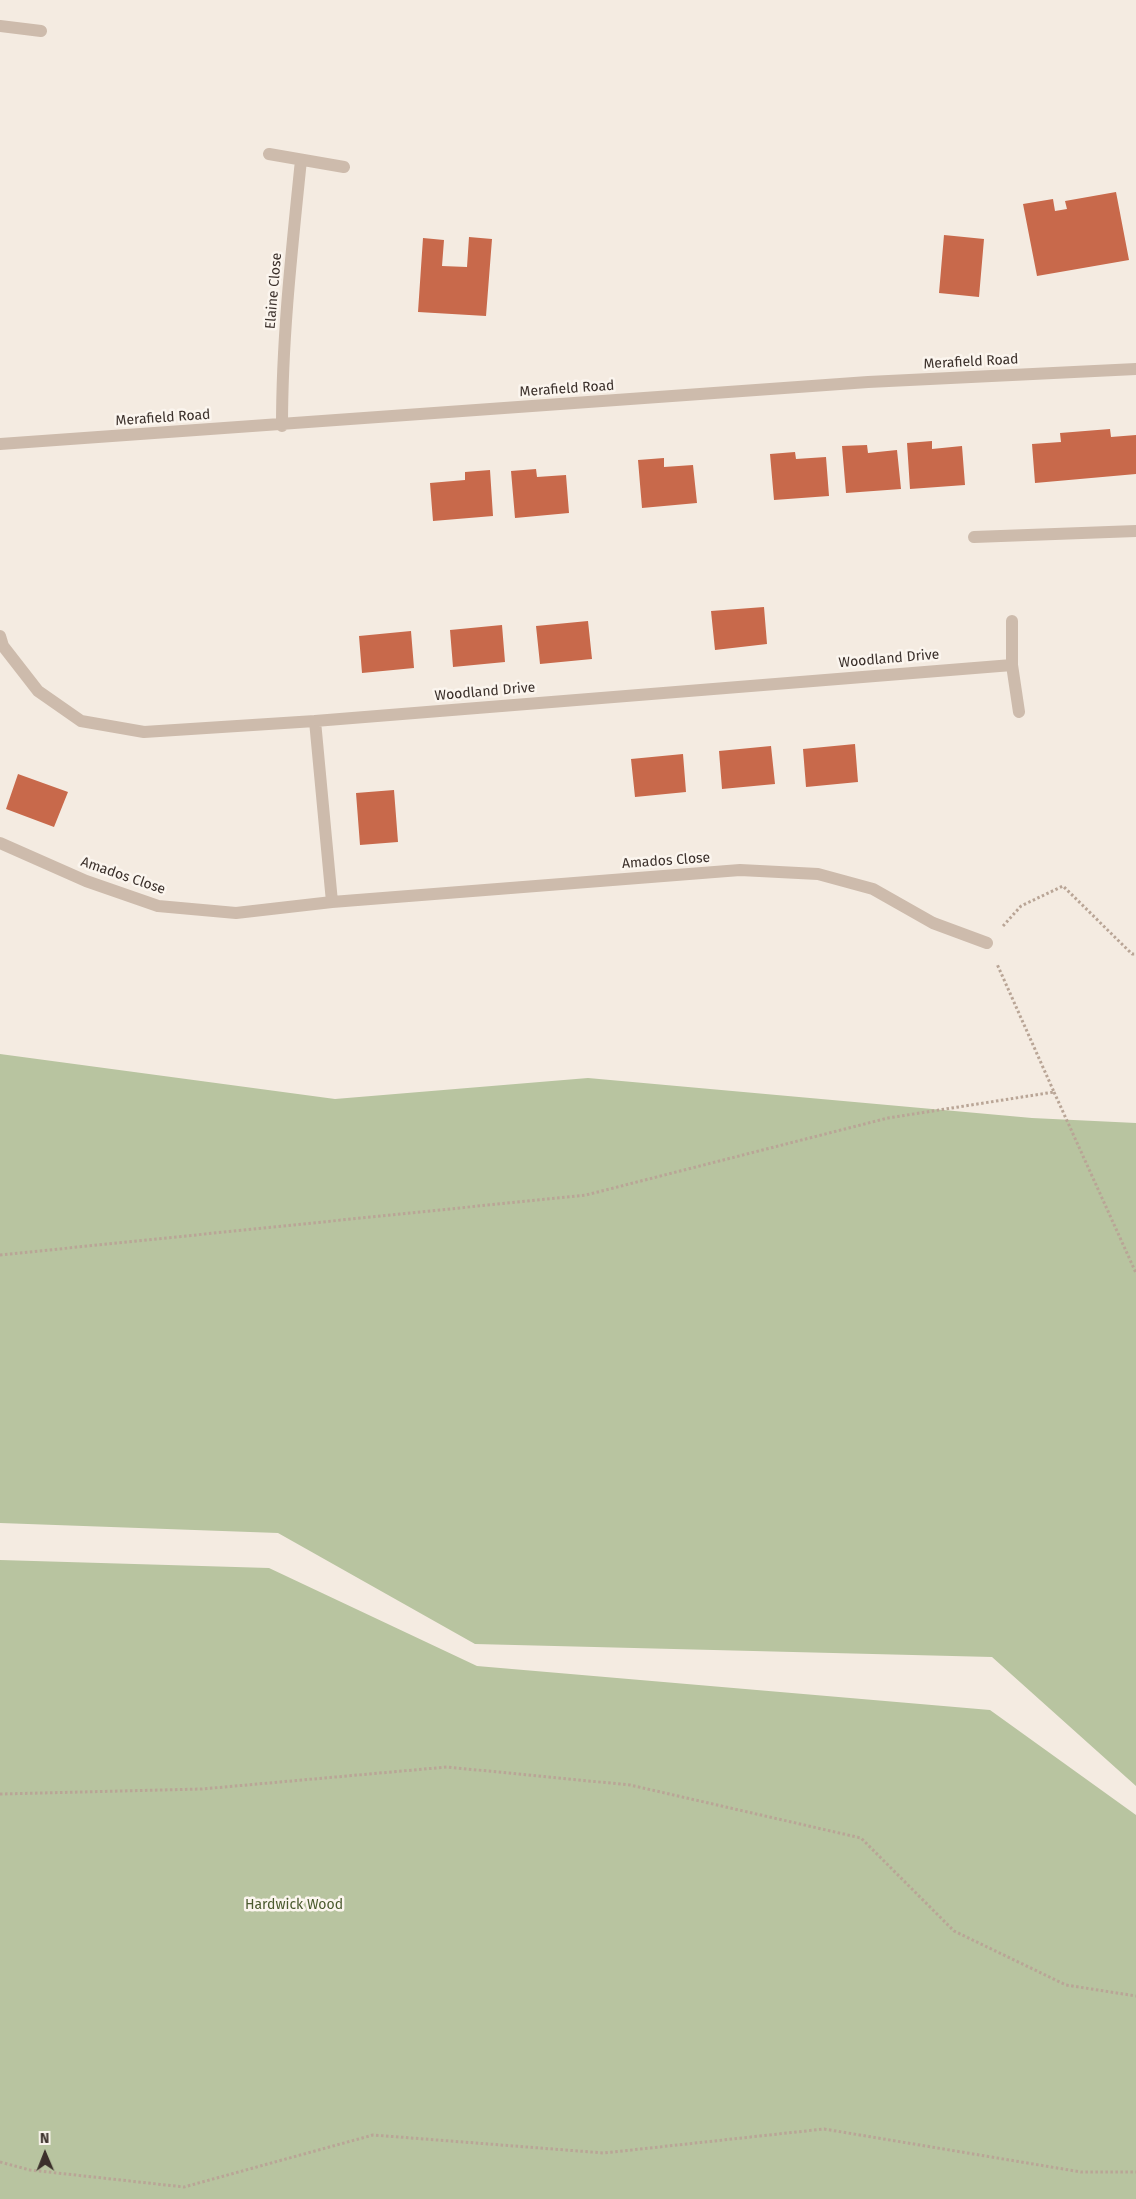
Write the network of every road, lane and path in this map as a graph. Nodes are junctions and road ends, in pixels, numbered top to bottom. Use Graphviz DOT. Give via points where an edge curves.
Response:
graph roads {
  1 [pos="0,26"];
  2 [pos="41,31"];
  3 [pos="270,154"];
  4 [pos="301,160"];
  5 [pos="344,167"];
  6 [pos="1136,369"];
  7 [pos="282,426"];
  8 [pos="0,444"];
  9 [pos="1136,531"];
  10 [pos="974,537"];
  11 [pos="1012,621"];
  12 [pos="0,636"];
  13 [pos="1012,665"];
  14 [pos="1019,712"];
  15 [pos="314,721"];
  16 [pos="0,843"];
  17 [pos="332,902"];
  18 [pos="987,943"];
  19 [pos="1136,954"];
  20 [pos="1054,1092"];
  21 [pos="0,1255"];
  22 [pos="1136,1273"];
  23 [pos="0,1794"];
  24 [pos="1136,1996"];
  25 [pos="0,2162"];
  26 [pos="1136,2172"];
  1 -- 2 [label="street"];
  3 -- 4 [label="street"];
  4 -- 5 [label="street"];
  4 -- 7 [label="street, Elaine Close" via="287,303"];
  6 -- 7 [label="street, Merafield Road" via="868,382"];
  7 -- 8 [label="street, Merafield Road"];
  9 -- 10 [label="street"];
  11 -- 13 [label="street"];
  12 -- 15 [label="street, Woodland Drive" via="3,646 38,691 81,721 144,732"];
  13 -- 14 [label="street"];
  13 -- 15 [label="street, Woodland Drive"];
  15 -- 17 [label="street"];
  16 -- 17 [label="street, Amados Close" via="86,881 158,906 236,913"];
  17 -- 18 [label="street, Amados Close" via="740,870 818,874 873,888 933,923"];
  18 -- 19 [label="path" via="1021,906 1063,886 1132,954"];
  18 -- 20 [label="path"];
  20 -- 21 [label="path" via="888,1118 586,1195"];
  20 -- 22 [label="path"];
  23 -- 24 [label="path" via="202,1789 448,1767 630,1785 861,1838 954,1931 1066,1986"];
  25 -- 26 [label="path" via="30,2170 184,2188 373,2135 604,2153 824,2128 1081,2172"];
}
